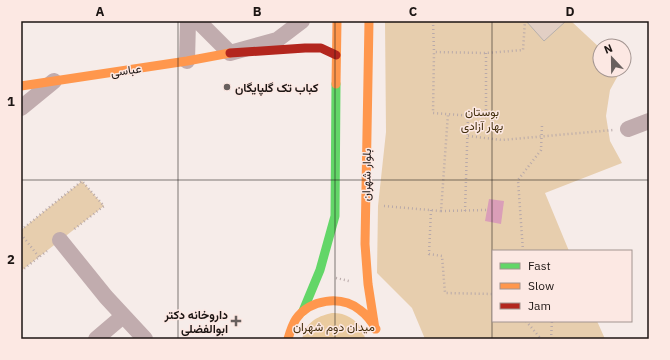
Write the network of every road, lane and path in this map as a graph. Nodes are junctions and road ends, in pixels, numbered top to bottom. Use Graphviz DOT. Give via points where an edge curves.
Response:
graph roads {
  1 [pos="188,21"];
  2 [pos="198,21"];
  3 [pos="302,21"];
  4 [pos="336,21"];
  5 [pos="369,21"];
  6 [pos="433,21"];
  7 [pos="525,21"];
  8 [pos="434,52"];
  9 [pos="230,53"];
  10 [pos="486,53"];
  11 [pos="336,55"];
  12 [pos="187,60"];
  13 [pos="54,80"];
  14 [pos="21,86"];
  15 [pos="21,108"];
  16 [pos="448,114"];
  17 [pos="468,116"];
  18 [pos="649,121"];
  19 [pos="542,125"];
  20 [pos="628,129"];
  21 [pos="468,136"];
  22 [pos="542,136"];
  23 [pos="378,206"];
  24 [pos="432,210"];
  25 [pos="486,210"];
  26 [pos="441,211"];
  27 [pos="465,211"];
  28 [pos="21,230"];
  29 [pos="21,234"];
  30 [pos="60,240"];
  31 [pos="523,250"];
  32 [pos="39,257"];
  33 [pos="21,271"];
  34 [pos="334,277"];
  35 [pos="349,282"];
  36 [pos="492,294"];
  37 [pos="303,311"];
  38 [pos="123,316"];
  39 [pos="294,322"];
  40 [pos="527,322"];
  41 [pos="552,322"];
  42 [pos="376,329"];
  43 [pos="279,335"];
  44 [pos="96,339"];
  45 [pos="145,339"];
  46 [pos="288,339"];
  47 [pos="378,339"];
  48 [pos="541,339"];
  49 [pos="551,339"];
  1 -- 12 [label="street"];
  2 -- 9 [label="street"];
  3 -- 9 [label="street" via="277,40"];
  4 -- 11 [label="street"];
  5 -- 42 [label="street, بلوار شهران" via="365,244 368,284"];
  6 -- 8 [label="path"];
  7 -- 10 [label="path" via="523,50"];
  8 -- 10 [label="path"];
  8 -- 16 [label="path" via="433,113"];
  9 -- 11 [label="street, عباسی" via="321,48"];
  9 -- 12 [label="street, عباسی"];
  10 -- 17 [label="path" via="486,117"];
  11 -- 37 [label="street" via="335,216 320,270"];
  12 -- 13 [label="street, عباسی"];
  13 -- 14 [label="street, عباسی"];
  13 -- 15 [label="street"];
  16 -- 17 [label="path"];
  16 -- 26 [label="path"];
  17 -- 21 [label="path"];
  18 -- 20 [label="street"];
  19 -- 22 [label="path"];
  20 -- 22 [label="path"];
  21 -- 22 [label="path" via="502,140"];
  21 -- 27 [label="path"];
  22 -- 31 [label="path" via="541,150 518,180"];
  23 -- 24 [label="path"];
  24 -- 26 [label="path"];
  24 -- 36 [label="path" via="429,254 442,256 445,293"];
  25 -- 27 [label="path"];
  26 -- 27 [label="path"];
  28 -- 30 [label="path" via="82,181 104,206"];
  29 -- 32 [label="path"];
  30 -- 32 [label="path"];
  30 -- 38 [label="street"];
  32 -- 33 [label="path"];
  34 -- 35 [label="path"];
  37 -- 39 [label="street"];
  37 -- 42 [label="street" via="330,300 344,302 357,307 368,316"];
  38 -- 44 [label="street"];
  38 -- 45 [label="street"];
  39 -- 43 [label="street"];
  39 -- 46 [label="street"];
  40 -- 48 [label="path"];
  41 -- 49 [label="path"];
  42 -- 47 [label="street"];
}
